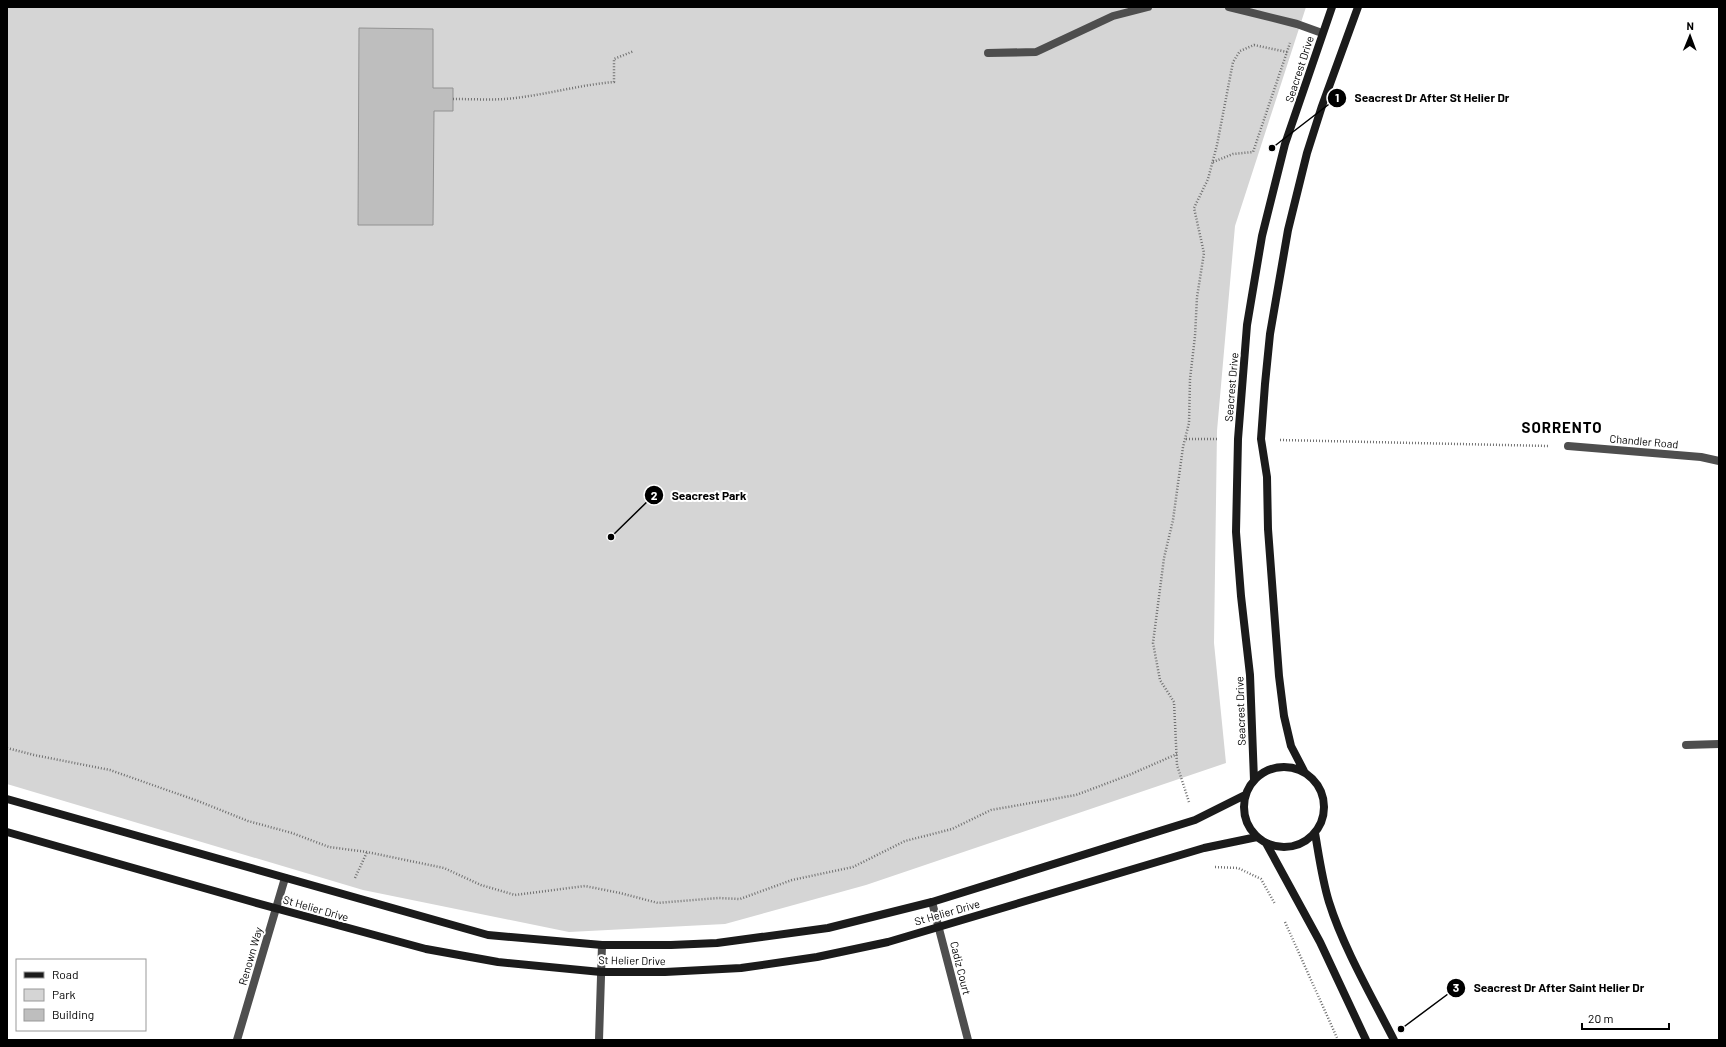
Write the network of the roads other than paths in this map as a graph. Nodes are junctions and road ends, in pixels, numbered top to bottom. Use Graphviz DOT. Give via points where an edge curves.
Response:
graph roads {
  1 [pos="1148,7"];
  2 [pos="1229,7"];
  3 [pos="1332,7"];
  4 [pos="1358,7"];
  5 [pos="1322,33"];
  6 [pos="988,53"];
  7 [pos="1568,446"];
  8 [pos="1719,461"];
  9 [pos="1686,744"];
  10 [pos="1719,744"];
  11 [pos="1304,771"];
  12 [pos="1254,780"];
  13 [pos="1245,795"];
  14 [pos="7,799"];
  15 [pos="7,832"];
  16 [pos="1315,833"];
  17 [pos="1257,837"];
  18 [pos="1266,843"];
  19 [pos="285,878"];
  20 [pos="932,902"];
  21 [pos="275,908"];
  22 [pos="938,926"];
  23 [pos="602,945"];
  24 [pos="601,972"];
  25 [pos="237,1040"];
  26 [pos="599,1040"];
  27 [pos="968,1040"];
  28 [pos="1366,1040"];
  29 [pos="1394,1040"];
  1 -- 6 [label="street" via="1112,16 1036,52"];
  2 -- 5 [label="street"];
  3 -- 5 [label="street, Seacrest Drive"];
  4 -- 11 [label="street" via="1322,106 1288,230 1270,334 1261,439 1267,477 1272,604 1284,716 1292,746"];
  5 -- 12 [label="street, Seacrest Drive" via="1285,144 1262,236 1247,325 1238,439 1236,532 1250,675"];
  7 -- 8 [label="street, Chandler Road" via="1701,457"];
  9 -- 10 [label="street"];
  11 -- 12 [label="street" via="1283,766 1262,772"];
  11 -- 16 [label="street" via="1322,792 1325,807 1322,821"];
  12 -- 13 [label="street"];
  13 -- 17 [label="street" via="1245,818"];
  13 -- 20 [label="street, St Helier Drive" via="1195,820"];
  14 -- 19 [label="street, St Helier Drive"];
  15 -- 21 [label="street, St Helier Drive"];
  16 -- 18 [label="street" via="1301,844 1283,848"];
  16 -- 29 [label="street" via="1320,868 1329,902 1345,942"];
  17 -- 18 [label="street"];
  17 -- 22 [label="street, St Helier Drive" via="1204,848"];
  18 -- 28 [label="street" via="1320,942"];
  19 -- 21 [label="street, Renown Way"];
  19 -- 23 [label="street, St Helier Drive" via="488,935"];
  20 -- 22 [label="street, Cadiz Court"];
  20 -- 23 [label="street, St Helier Drive" via="828,928 778,936 717,943"];
  21 -- 24 [label="street, St Helier Drive" via="426,949 498,962"];
  21 -- 25 [label="street, Renown Way"];
  22 -- 24 [label="street, St Helier Drive" via="888,942 749,967 665,972"];
  22 -- 27 [label="street, Cadiz Court"];
  23 -- 24 [label="street"];
  24 -- 26 [label="street"];
}
